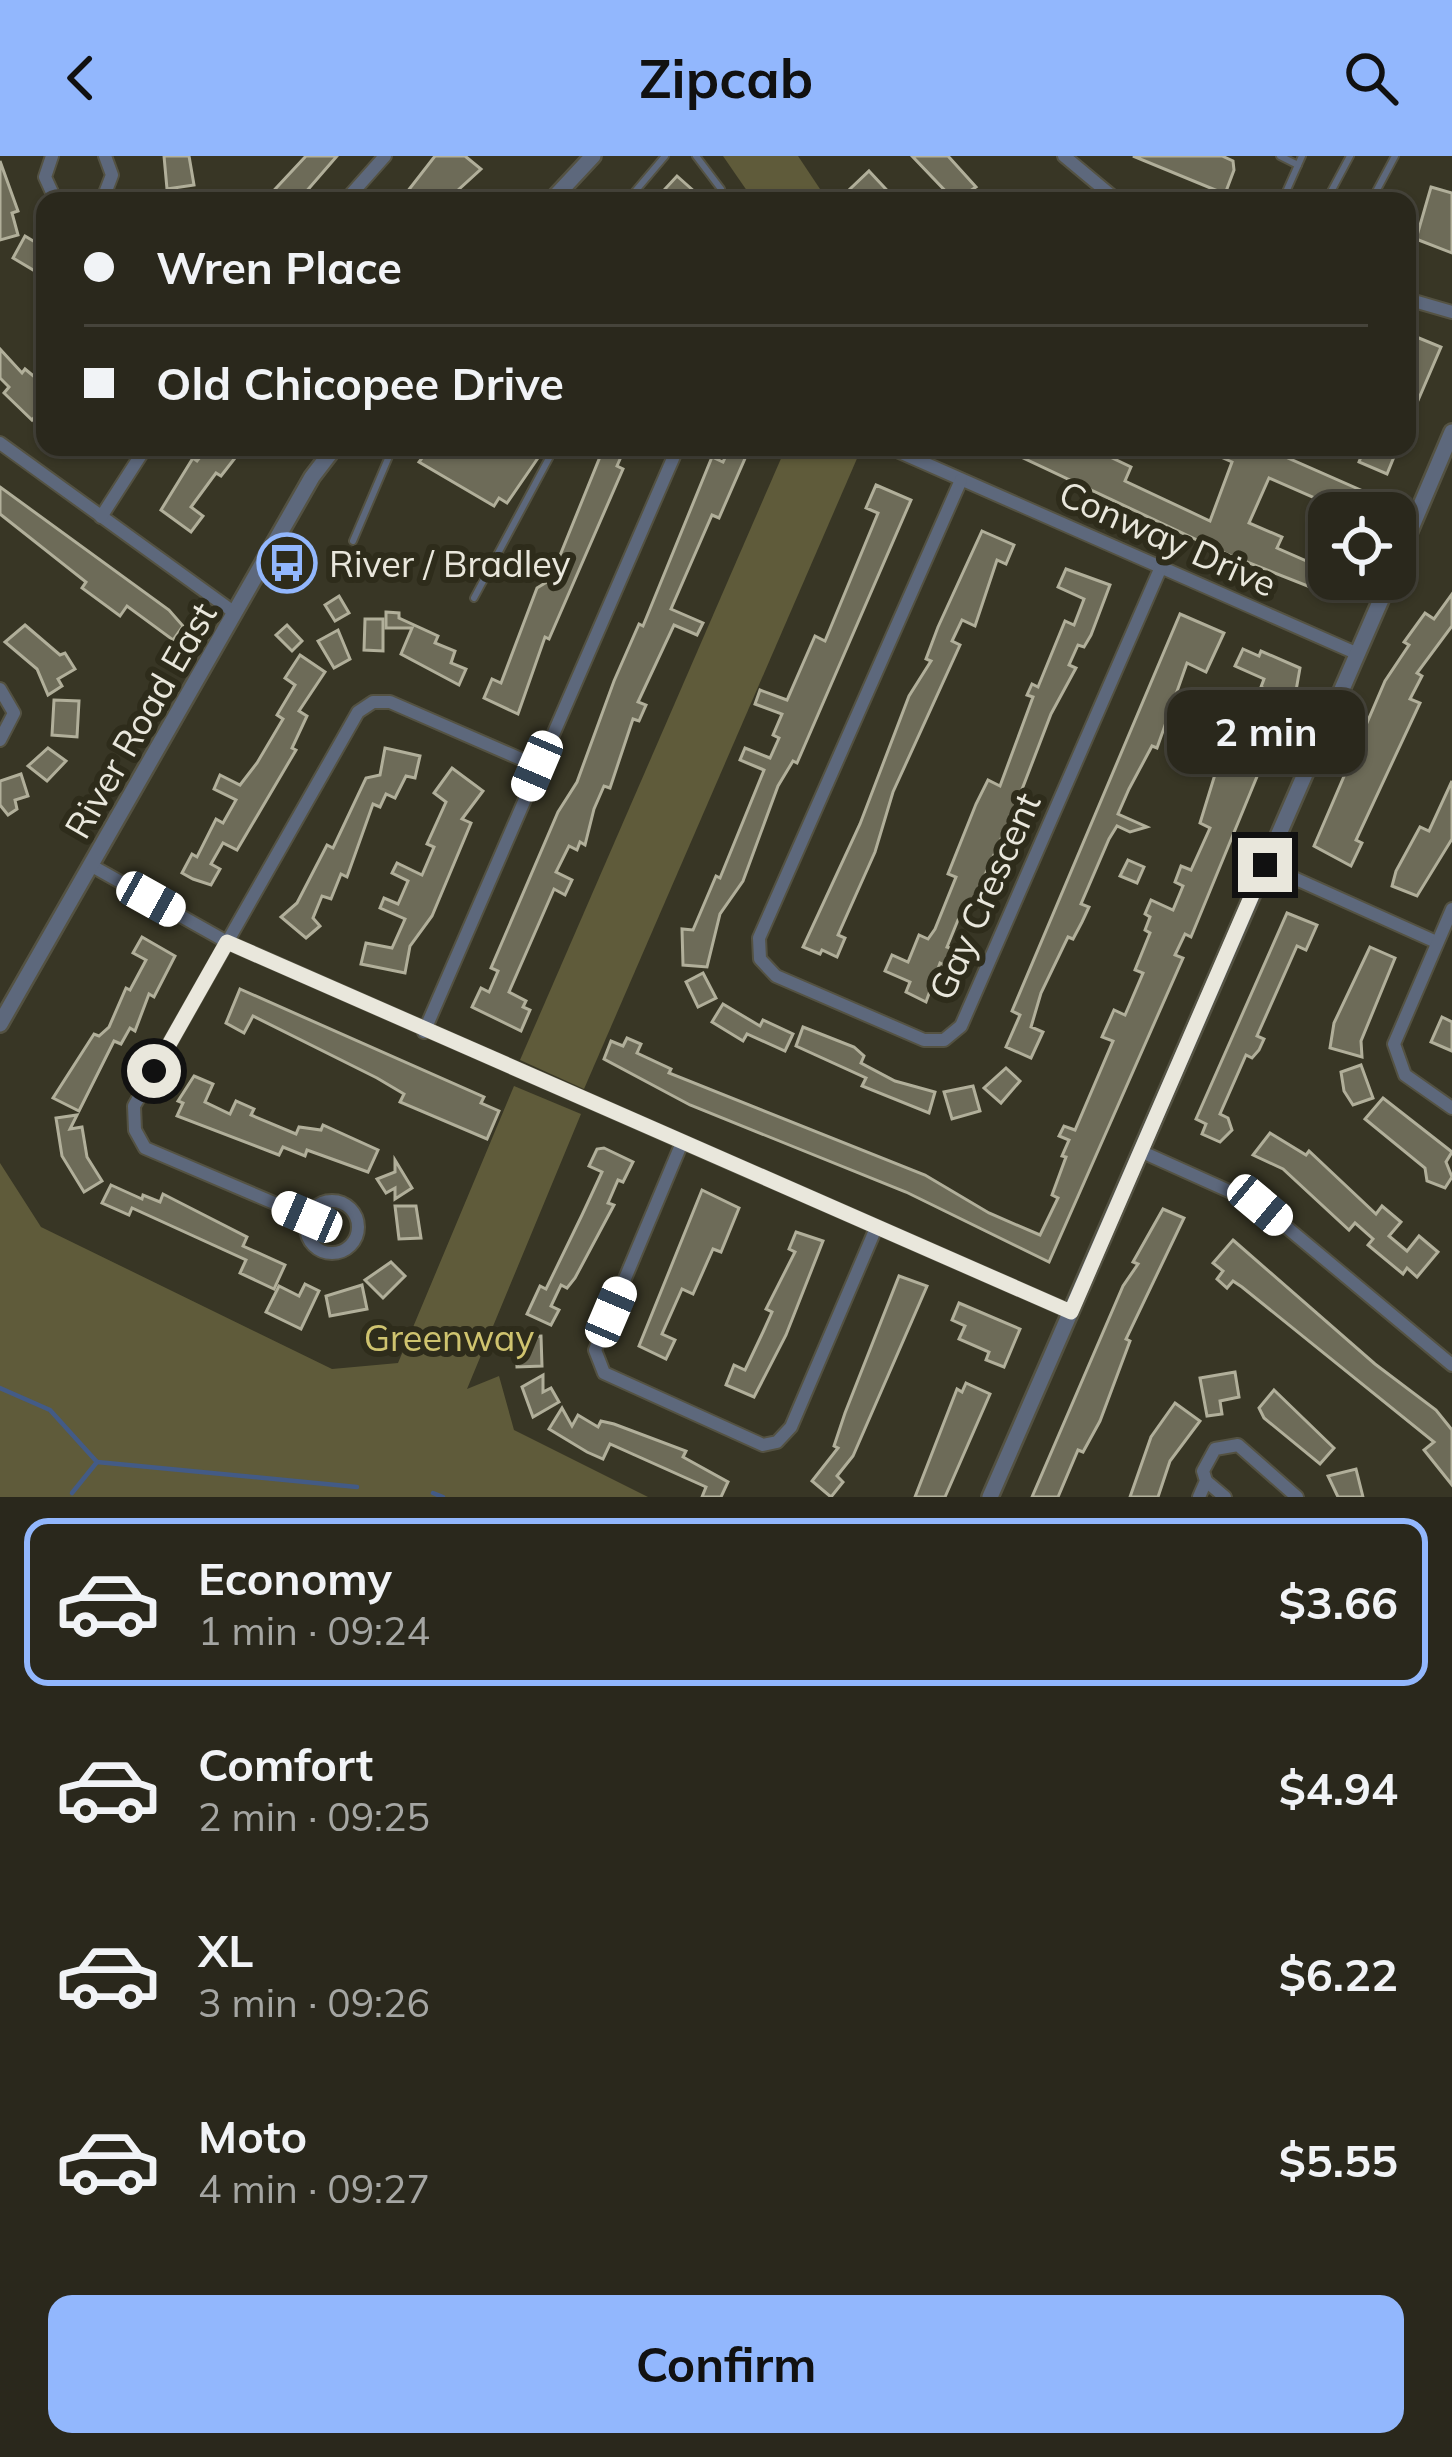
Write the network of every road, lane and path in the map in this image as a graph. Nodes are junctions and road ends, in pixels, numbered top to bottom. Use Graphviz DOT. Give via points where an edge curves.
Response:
graph roads {
  1 [pos="52,156"];
  2 [pos="105,156"];
  3 [pos="385,156"];
  4 [pos="593,156"];
  5 [pos="665,156"];
  6 [pos="697,156"];
  7 [pos="1064,156"];
  8 [pos="1280,156"];
  9 [pos="1350,156"];
  10 [pos="1395,156"];
  11 [pos="1300,160"];
  12 [pos="722,189"];
  13 [pos="52,192"];
  14 [pos="106,192"];
  15 [pos="353,192"];
  16 [pos="559,192"];
  17 [pos="635,192"];
  18 [pos="1107,192"];
  19 [pos="1286,192"];
  20 [pos="1331,192"];
  21 [pos="1376,192"];
  22 [pos="1416,301"];
  23 [pos="1452,312"];
  24 [pos="1452,432"];
  25 [pos="0,442"];
  26 [pos="140,456"];
  27 [pos="330,456"];
  28 [pos="389,456"];
  29 [pos="550,456"];
  30 [pos="674,456"];
  31 [pos="908,456"];
  32 [pos="961,480"];
  33 [pos="1416,517"];
  34 [pos="100,518"];
  35 [pos="353,542"];
  36 [pos="1161,567"];
  37 [pos="474,598"];
  38 [pos="1381,600"];
  39 [pos="236,613"];
  40 [pos="1358,654"];
  41 [pos="0,689"];
  42 [pos="0,740"];
  43 [pos="537,766"];
  44 [pos="1265,865"];
  45 [pos="92,866"];
  46 [pos="1452,909"];
  47 [pos="1434,941"];
  48 [pos="227,942"];
  49 [pos="0,1024"];
  50 [pos="424,1031"];
  51 [pos="1452,1108"];
  52 [pos="681,1145"];
  53 [pos="1140,1151"];
  54 [pos="307,1217"];
  55 [pos="876,1228"];
  56 [pos="1071,1312"];
  57 [pos="1452,1365"];
  58 [pos="1207,1481"];
  59 [pos="990,1497"];
  60 [pos="1199,1497"];
  61 [pos="1226,1497"];
  62 [pos="1298,1497"];
  1 -- 13 [label="street" via="45,177"];
  2 -- 14 [label="street" via="112,176"];
  3 -- 15 [label="street"];
  4 -- 16 [label="street"];
  5 -- 17 [label="lane"];
  6 -- 12 [label="lane"];
  7 -- 18 [label="street"];
  8 -- 11 [label="lane"];
  9 -- 20 [label="lane"];
  10 -- 21 [label="lane"];
  11 -- 19 [label="lane"];
  22 -- 23 [label="street"];
  24 -- 33 [label="street"];
  25 -- 34 [label="street"];
  26 -- 34 [label="street"];
  27 -- 39 [label="street, River Road East"];
  28 -- 35 [label="lane"];
  29 -- 37 [label="lane"];
  30 -- 43 [label="street"];
  31 -- 32 [label="street, Conway Drive"];
  32 -- 36 [label="street, Conway Drive"];
  32 -- 36 [label="street, Gay Crescent" via="759,938 760,959 776,976 902,1031 944,1040 961,1026"];
  34 -- 39 [label="street"];
  36 -- 40 [label="street, Conway Drive"];
  38 -- 40 [label="street"];
  39 -- 45 [label="street, River Road East"];
  40 -- 44 [label="street"];
  41 -- 42 [label="street" via="14,713"];
  43 -- 48 [label="street" via="391,702 373,702 358,712"];
  43 -- 50 [label="street"];
  44 -- 47 [label="street"];
  44 -- 53 [label="street"];
  45 -- 48 [label="street"];
  45 -- 49 [label="street, River Road East"];
  46 -- 47 [label="street"];
  47 -- 51 [label="street" via="1394,1044 1405,1076"];
  48 -- 50 [label="street"];
  48 -- 54 [label="street" via="134,1106 135,1130 145,1148"];
  50 -- 52 [label="street"];
  52 -- 55 [label="street"];
  52 -- 55 [label="street" via="596,1362 764,1445 791,1427"];
  53 -- 56 [label="street"];
  53 -- 57 [label="street" via="1260,1205"];
  54 -- 54 [label="street" via="307,1236 325,1252 346,1249 358,1232 353,1212 339,1202 324,1202"];
  55 -- 56 [label="street"];
  56 -- 59 [label="street"];
  58 -- 60 [label="street"];
  58 -- 61 [label="street"];
  58 -- 62 [label="street" via="1203,1471 1215,1450 1238,1444"];
}
